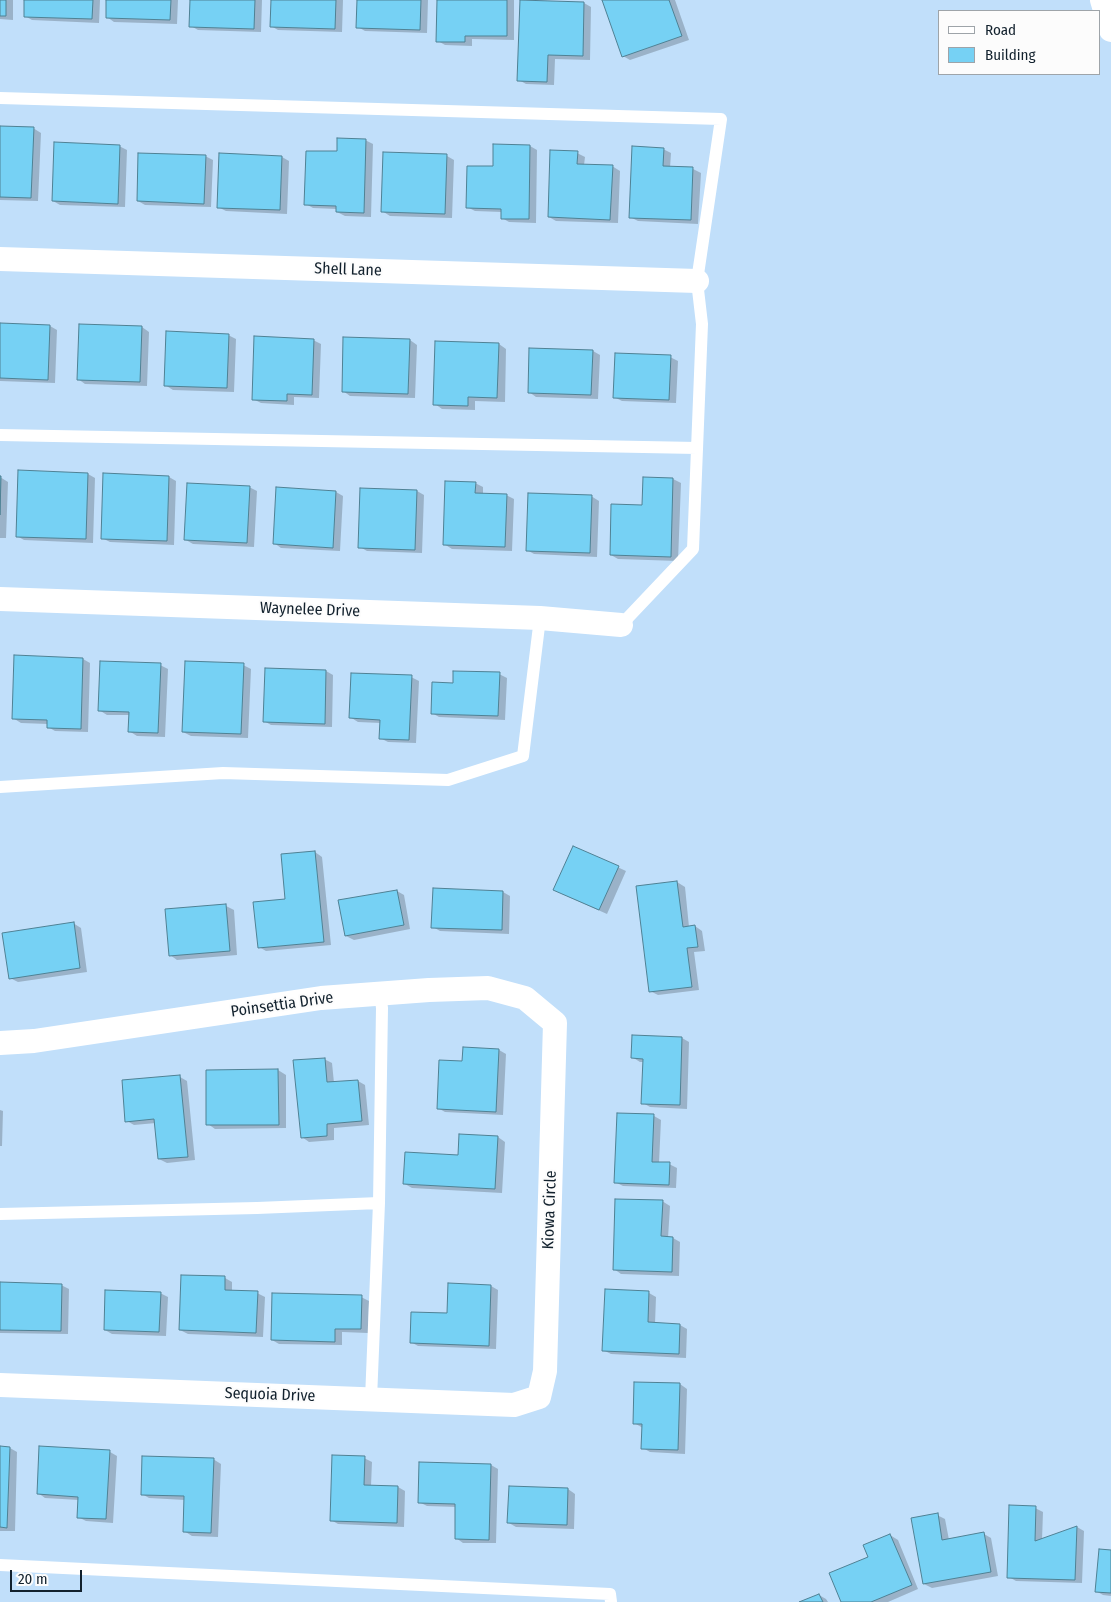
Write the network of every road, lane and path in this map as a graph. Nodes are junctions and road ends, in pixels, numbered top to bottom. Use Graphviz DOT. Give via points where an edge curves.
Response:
graph roads {
  1 [pos="1102,0"];
  2 [pos="1111,30"];
  3 [pos="0,98"];
  4 [pos="0,259"];
  5 [pos="697,281"];
  6 [pos="0,435"];
  7 [pos="697,448"];
  8 [pos="0,600"];
  9 [pos="540,618"];
  10 [pos="621,625"];
  11 [pos="0,787"];
  12 [pos="380,994"];
  13 [pos="556,1023"];
  14 [pos="0,1043"];
  15 [pos="378,1203"];
  16 [pos="0,1214"];
  17 [pos="0,1385"];
  18 [pos="539,1397"];
  19 [pos="371,1399"];
  20 [pos="0,1564"];
  21 [pos="611,1602"];
  1 -- 2 [label="street"];
  3 -- 5 [label="lane" via="721,119"];
  4 -- 5 [label="street, Shell Lane"];
  5 -- 7 [label="lane" via="702,324"];
  6 -- 7 [label="lane"];
  7 -- 10 [label="lane" via="693,549"];
  8 -- 9 [label="street, Waynelee Drive"];
  9 -- 10 [label="street, Waynelee Drive"];
  9 -- 11 [label="lane" via="523,756 448,780 222,773"];
  12 -- 13 [label="street, Poinsettia Drive" via="488,988 525,998"];
  12 -- 14 [label="street, Poinsettia Drive" via="321,998 34,1041"];
  12 -- 15 [label="lane"];
  13 -- 18 [label="street, Kiowa Circle" via="545,1371"];
  15 -- 16 [label="lane"];
  15 -- 19 [label="lane"];
  17 -- 19 [label="street, Sequoia Drive"];
  18 -- 19 [label="street, Sequoia Drive" via="514,1405"];
  20 -- 21 [label="lane" via="610,1594"];
}
